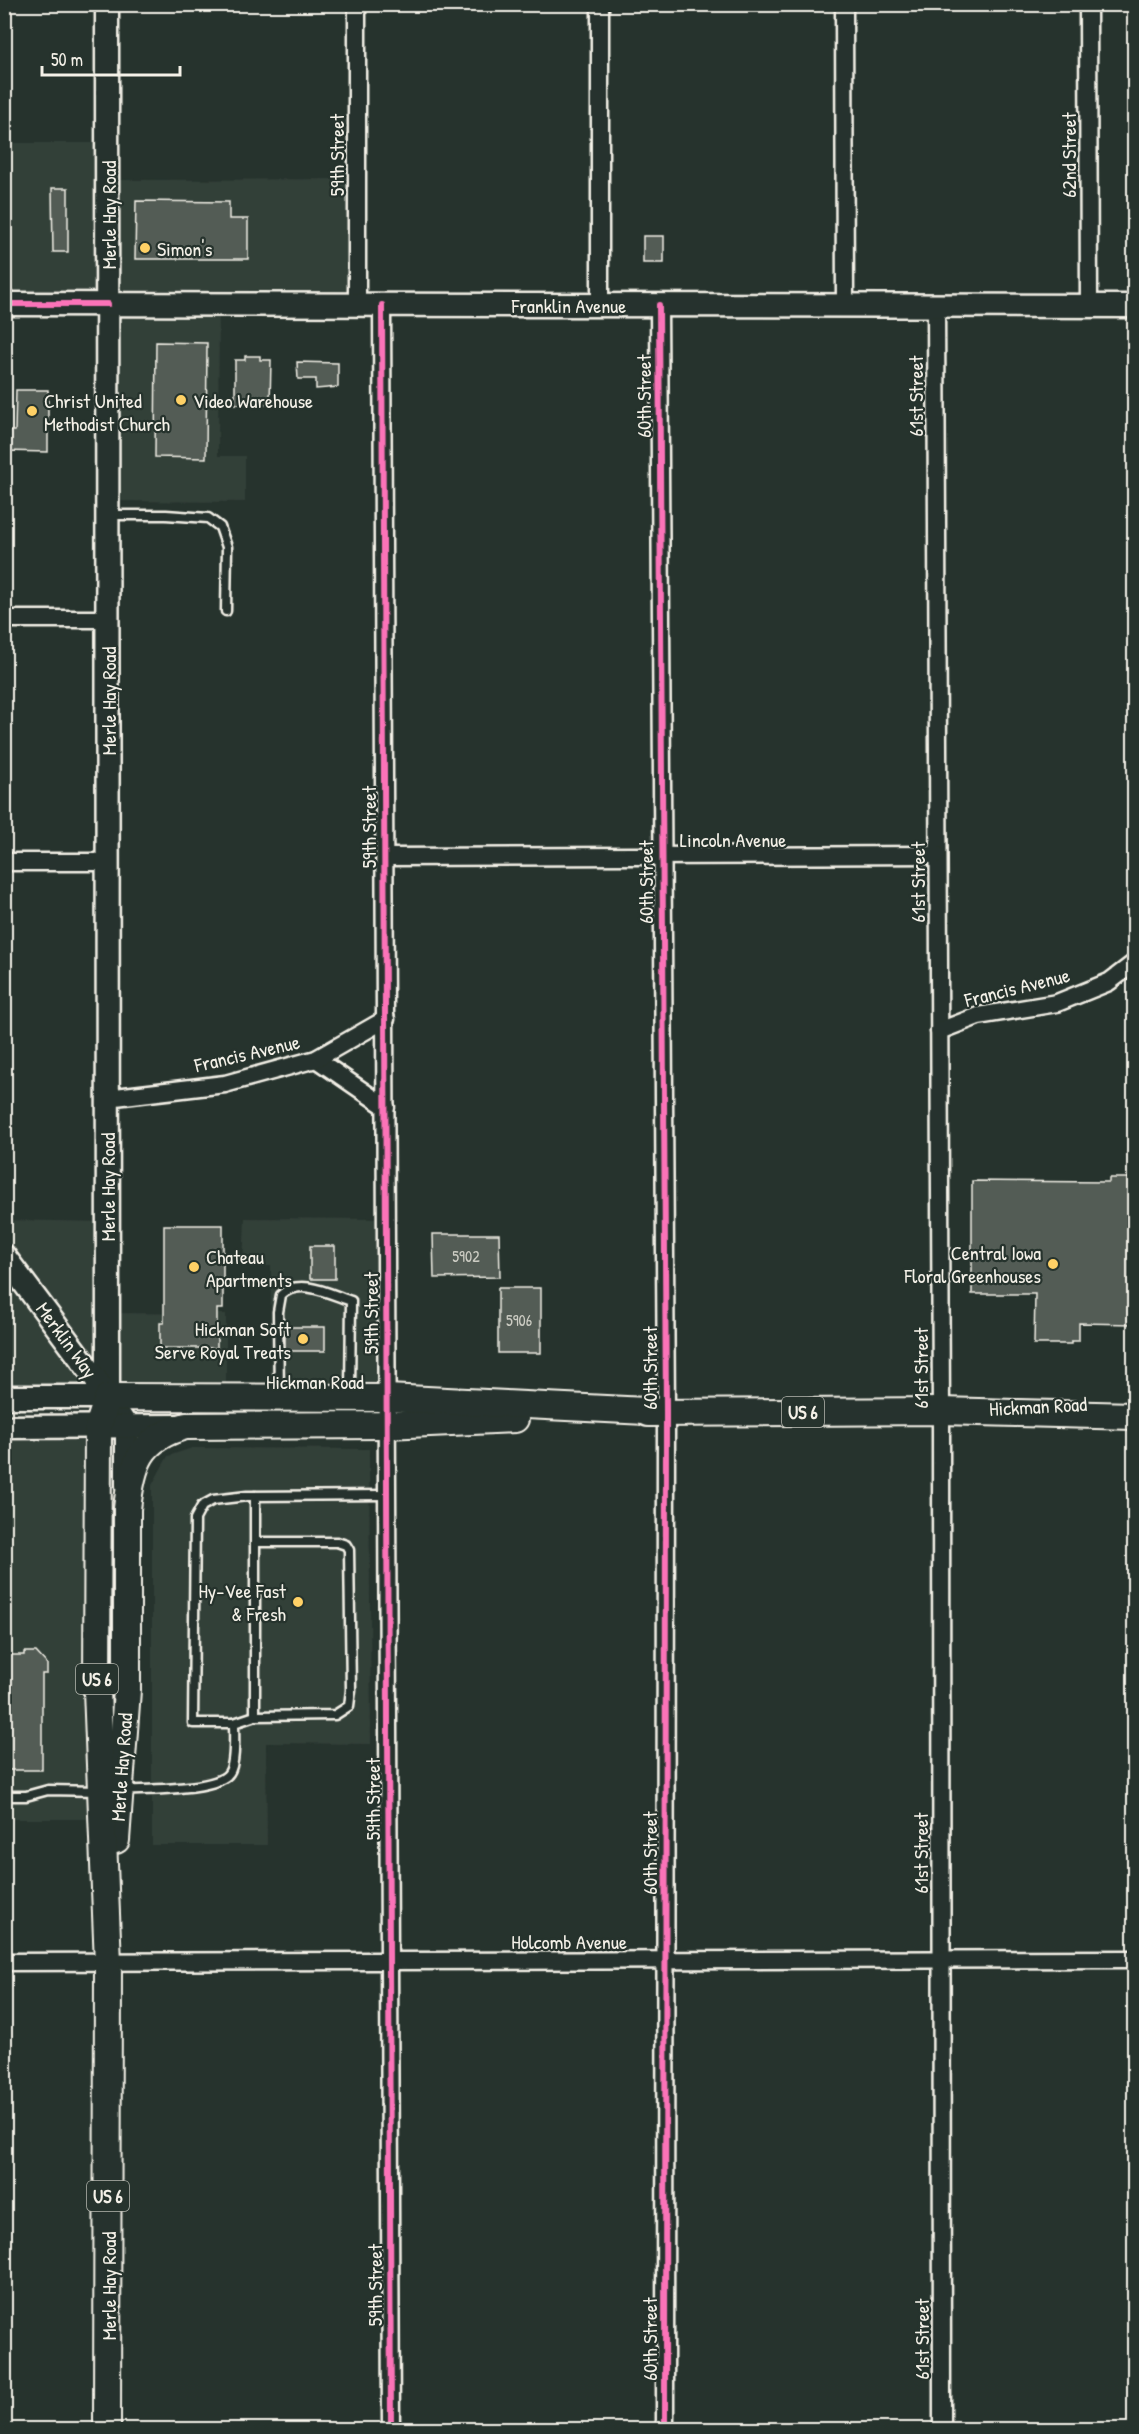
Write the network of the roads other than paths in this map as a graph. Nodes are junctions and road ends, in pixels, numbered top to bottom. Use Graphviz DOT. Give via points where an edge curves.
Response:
graph roads {
  1 [pos="107,4"];
  2 [pos="357,4"];
  3 [pos="600,4"];
  4 [pos="844,4"];
  5 [pos="1088,4"];
  6 [pos="4,304"];
  7 [pos="108,304"];
  8 [pos="357,305"];
  9 [pos="382,305"];
  10 [pos="600,305"];
  11 [pos="659,305"];
  12 [pos="845,305"];
  13 [pos="936,305"];
  14 [pos="1089,306"];
  15 [pos="1134,306"];
  16 [pos="108,515"];
  17 [pos="225,611"];
  18 [pos="4,619"];
  19 [pos="108,619"];
  20 [pos="938,855"];
  21 [pos="662,856"];
  22 [pos="385,857"];
  23 [pos="4,862"];
  24 [pos="108,862"];
  25 [pos="1134,963"];
  26 [pos="386,1019"];
  27 [pos="939,1031"];
  28 [pos="316,1059"];
  29 [pos="107,1098"];
  30 [pos="386,1107"];
  31 [pos="4,1256"];
  32 [pos="108,1396"];
  33 [pos="4,1397"];
  34 [pos="279,1397"];
  35 [pos="350,1397"];
  36 [pos="387,1398"];
  37 [pos="1134,1401"];
  38 [pos="666,1412"];
  39 [pos="941,1412"];
  40 [pos="1134,1416"];
  41 [pos="387,1425"];
  42 [pos="186,1426"];
  43 [pos="4,1427"];
  44 [pos="98,1427"];
  45 [pos="127,1427"];
  46 [pos="387,1495"];
  47 [pos="255,1496"];
  48 [pos="127,1509"];
  49 [pos="256,1542"];
  50 [pos="255,1716"];
  51 [pos="234,1723"];
  52 [pos="110,1791"];
  53 [pos="4,1796"];
  54 [pos="1134,1959"];
  55 [pos="942,1960"];
  56 [pos="4,1962"];
  57 [pos="666,1962"];
  58 [pos="108,1963"];
  59 [pos="389,1963"];
  60 [pos="107,2430"];
  61 [pos="391,2430"];
  62 [pos="665,2430"];
  63 [pos="942,2430"];
  1 -- 7 [label="street, Merle Hay Road"];
  2 -- 8 [label="street, 59th Street"];
  3 -- 10 [label="street"];
  4 -- 12 [label="street"];
  5 -- 14 [label="street, 62nd Street"];
  6 -- 7 [label="street, Franklin Avenue"];
  7 -- 8 [label="street, Franklin Avenue"];
  7 -- 16 [label="street, Merle Hay Road"];
  8 -- 9 [label="street, Franklin Avenue"];
  9 -- 10 [label="street, Franklin Avenue"];
  9 -- 22 [label="street, 59th Street"];
  10 -- 11 [label="street, Franklin Avenue"];
  11 -- 12 [label="street, Franklin Avenue"];
  11 -- 21 [label="street, 60th Street"];
  12 -- 13 [label="street, Franklin Avenue"];
  13 -- 14 [label="street, Franklin Avenue"];
  13 -- 20 [label="street, 61st Street"];
  14 -- 15 [label="street, Franklin Avenue"];
  16 -- 17 [label="lane" via="208,519 220,527 227,547"];
  16 -- 19 [label="street, Merle Hay Road"];
  18 -- 19 [label="street"];
  19 -- 24 [label="street, Merle Hay Road"];
  20 -- 21 [label="street, Lincoln Avenue"];
  20 -- 27 [label="street, 61st Street"];
  21 -- 22 [label="street, Lincoln Avenue"];
  21 -- 38 [label="street, 60th Street"];
  22 -- 26 [label="street, 59th Street"];
  23 -- 24 [label="street"];
  24 -- 29 [label="street, Merle Hay Road"];
  25 -- 27 [label="street, Francis Avenue" via="1109,982 1057,1003 978,1016"];
  26 -- 28 [label="street, Francis Avenue"];
  26 -- 30 [label="street, 59th Street"];
  27 -- 39 [label="street, 61st Street"];
  28 -- 29 [label="street, Francis Avenue" via="225,1084"];
  28 -- 30 [label="street"];
  29 -- 32 [label="street, Merle Hay Road"];
  30 -- 36 [label="street, 59th Street"];
  31 -- 32 [label="street, Merklin Way"];
  32 -- 33 [label="street, Hickman Road"];
  32 -- 34 [label="main road, Hickman Road / US 6"];
  32 -- 44 [label="main road, Merle Hay Road / US 6"];
  32 -- 45 [label="street"];
  34 -- 35 [label="main road, Hickman Road / US 6"];
  34 -- 35 [label="lane" via="280,1295 292,1287 312,1288 351,1302"];
  35 -- 36 [label="main road, Hickman Road / US 6"];
  36 -- 38 [label="main road, Hickman Road / US 6"];
  36 -- 41 [label="street, 59th Street"];
  37 -- 39 [label="main road, Hickman Road / US 6"];
  38 -- 39 [label="main road, Hickman Road / US 6"];
  38 -- 41 [label="main road, Hickman Road / US 6"];
  38 -- 57 [label="street, 60th Street"];
  39 -- 40 [label="main road, Hickman Road / US 6"];
  39 -- 55 [label="street, 61st Street"];
  41 -- 42 [label="main road, Hickman Road / US 6"];
  41 -- 46 [label="street, 59th Street"];
  42 -- 45 [label="street, Hickman Road"];
  42 -- 48 [label="main road, US 6" via="167,1431 144,1448 135,1463"];
  43 -- 44 [label="street, Hickman Road"];
  44 -- 45 [label="street, Hickman Road"];
  44 -- 52 [label="main road, Merle Hay Road / US 6" via="97,1690"];
  45 -- 48 [label="street, Merle Hay Road"];
  46 -- 47 [label="lane"];
  46 -- 59 [label="street, 59th Street"];
  47 -- 49 [label="lane"];
  47 -- 51 [label="lane" via="213,1500 202,1506 195,1519 193,1723"];
  48 -- 52 [label="main road, Merle Hay Road / US 6" via="127,1690"];
  49 -- 50 [label="lane"];
  49 -- 50 [label="lane" via="346,1545 351,1690 349,1706 335,1715"];
  50 -- 51 [label="lane"];
  51 -- 52 [label="lane" via="232,1764 230,1773 222,1779 200,1786"];
  52 -- 53 [label="lane" via="48,1790"];
  52 -- 58 [label="main road, Merle Hay Road / US 6"];
  54 -- 55 [label="street, Holcomb Avenue"];
  55 -- 57 [label="street, Holcomb Avenue"];
  55 -- 63 [label="street, 61st Street"];
  56 -- 58 [label="street, Holcomb Avenue"];
  57 -- 59 [label="street, Holcomb Avenue"];
  57 -- 62 [label="street, 60th Street"];
  58 -- 59 [label="street, Holcomb Avenue"];
  58 -- 60 [label="main road, Merle Hay Road / US 6"];
  59 -- 61 [label="street, 59th Street"];
}
